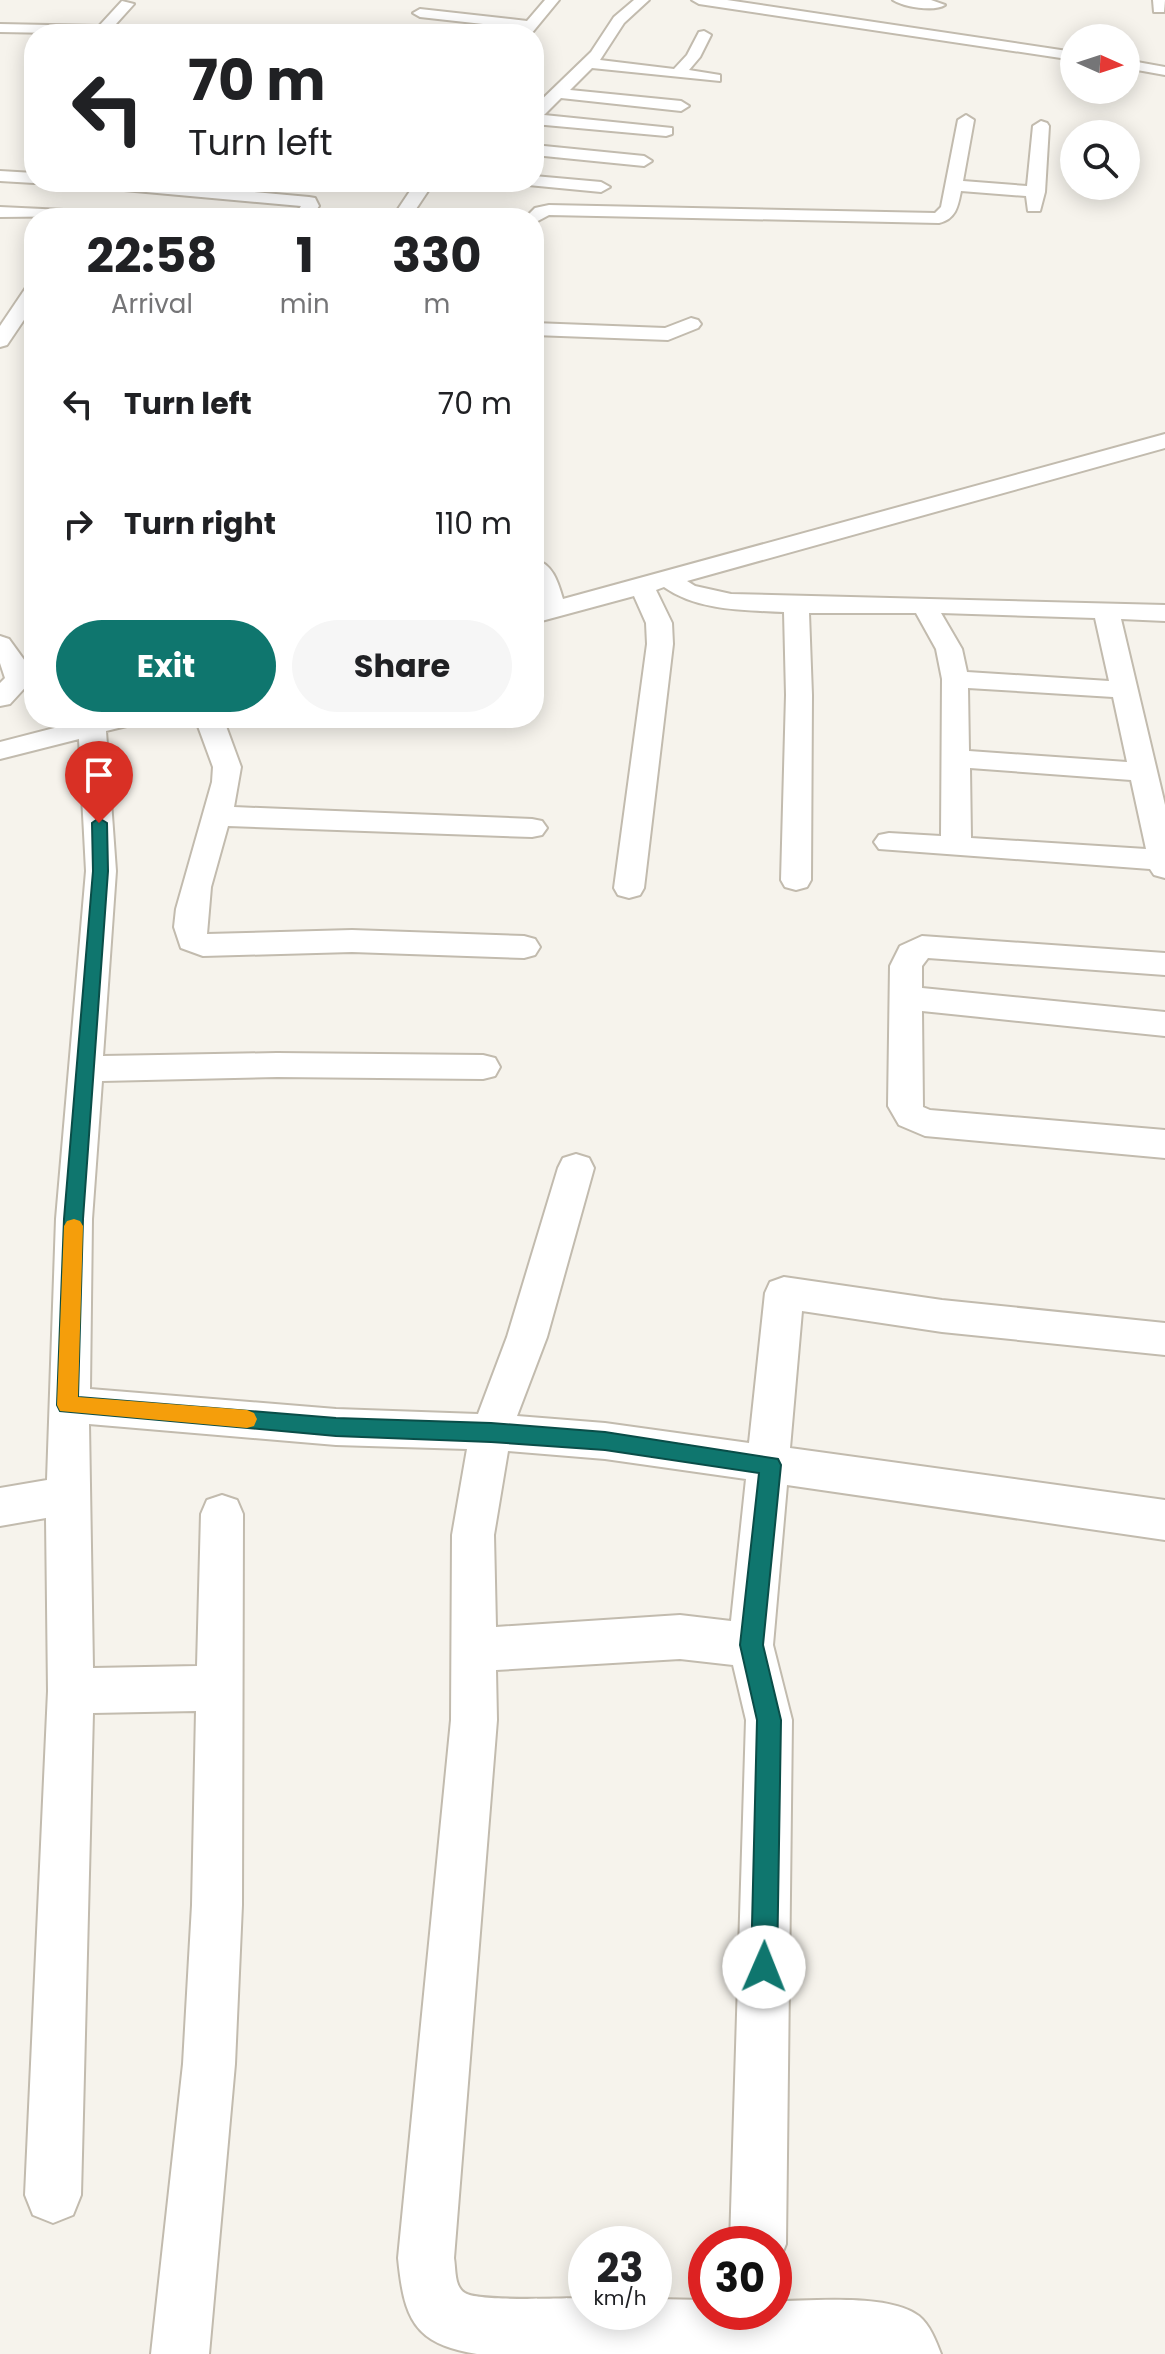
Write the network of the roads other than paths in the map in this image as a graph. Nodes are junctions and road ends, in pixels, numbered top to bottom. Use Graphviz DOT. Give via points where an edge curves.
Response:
graph roads {
  1 [pos="435,0"];
  2 [pos="642,0"];
  3 [pos="699,0"];
  4 [pos="900,0"];
  5 [pos="527,1"];
  6 [pos="550,2"];
  7 [pos="938,5"];
  8 [pos="117,9"];
  9 [pos="57,16"];
  10 [pos="462,18"];
  11 [pos="47,24"];
  12 [pos="106,24"];
  13 [pos="456,24"];
  14 [pos="494,24"];
  15 [pos="531,24"];
  16 [pos="0,28"];
  17 [pos="24,29"];
  18 [pos="704,35"];
  19 [pos="1060,54"];
  20 [pos="589,63"];
  21 [pos="1140,67"];
  22 [pos="1165,71"];
  23 [pos="677,74"];
  24 [pos="715,78"];
  25 [pos="544,89"];
  26 [pos="559,91"];
  27 [pos="681,106"];
  28 [pos="544,107"];
  29 [pos="544,118"];
  30 [pos="966,120"];
  31 [pos="1041,126"];
  32 [pos="666,131"];
  33 [pos="544,151"];
  34 [pos="644,161"];
  35 [pos="0,176"];
  36 [pos="24,177"];
  37 [pos="544,182"];
  38 [pos="954,185"];
  39 [pos="601,187"];
  40 [pos="109,192"];
  41 [pos="233,192"];
  42 [pos="258,192"];
  43 [pos="92,208"];
  44 [pos="217,208"];
  45 [pos="309,208"];
  46 [pos="544,211"];
  47 [pos="630,211"];
  48 [pos="0,212"];
  49 [pos="24,213"];
  50 [pos="813,213"];
  51 [pos="638,231"];
  52 [pos="811,236"];
  53 [pos="11,291"];
  54 [pos="24,291"];
  55 [pos="24,305"];
  56 [pos="691,324"];
  57 [pos="544,329"];
  58 [pos="0,341"];
  59 [pos="1165,441"];
  60 [pos="544,577"];
  61 [pos="654,582"];
  62 [pos="796,605"];
  63 [pos="924,606"];
  64 [pos="1106,610"];
  65 [pos="544,612"];
  66 [pos="1165,613"];
  67 [pos="0,644"];
  68 [pos="955,679"];
  69 [pos="1125,690"];
  70 [pos="0,698"];
  71 [pos="86,728"];
  72 [pos="109,728"];
  73 [pos="213,728"];
  74 [pos="0,751"];
  75 [pos="956,758"];
  76 [pos="1143,772"];
  77 [pos="219,816"];
  78 [pos="532,828"];
  79 [pos="1161,829"];
  80 [pos="889,842"];
  81 [pos="956,847"];
  82 [pos="1164,864"];
  83 [pos="796,880"];
  84 [pos="629,888"];
  85 [pos="524,947"];
  86 [pos="1165,964"];
  87 [pos="906,998"];
  88 [pos="1165,1024"];
  89 [pos="483,1067"];
  90 [pos="87,1069"];
  91 [pos="1165,1144"];
  92 [pos="576,1168"];
  93 [pos="1165,1339"];
  94 [pos="67,1405"];
  95 [pos="491,1432"];
  96 [pos="770,1465"];
  97 [pos="67,1495"];
  98 [pos="0,1507"];
  99 [pos="222,1514"];
  100 [pos="1165,1520"];
  101 [pos="751,1645"];
  102 [pos="473,1650"];
  103 [pos="219,1688"];
  104 [pos="71,1691"];
  105 [pos="53,2195"];
  106 [pos="758,2226"];
  107 [pos="792,2324"];
  108 [pos="688,2328"];
  109 [pos="562,2341"];
  110 [pos="180,2354"];
  111 [pos="912,2354"];
  1 -- 10 [label="street" via="414,18"];
  2 -- 20 [label="street" via="619,20"];
  3 -- 19 [label="street"];
  4 -- 7 [label="street"];
  5 -- 6 [label="street"];
  6 -- 15 [label="street"];
  8 -- 12 [label="street"];
  9 -- 11 [label="street"];
  10 -- 13 [label="street"];
  10 -- 14 [label="street"];
  16 -- 17 [label="street"];
  18 -- 23 [label="street"];
  20 -- 23 [label="street"];
  20 -- 26 [label="street"];
  21 -- 22 [label="street"];
  23 -- 24 [label="street"];
  25 -- 26 [label="street"];
  26 -- 27 [label="street"];
  26 -- 28 [label="street"];
  29 -- 32 [label="street"];
  30 -- 38 [label="street"];
  31 -- 38 [label="street" via="1035,200"];
  33 -- 34 [label="street"];
  35 -- 36 [label="street"];
  37 -- 39 [label="street"];
  38 -- 50 [label="street" via="949,209 939,218"];
  40 -- 43 [label="street"];
  41 -- 44 [label="street"];
  42 -- 45 [label="street" via="309,202"];
  46 -- 47 [label="street"];
  47 -- 50 [label="street"];
  47 -- 51 [label="street"];
  48 -- 49 [label="street"];
  50 -- 52 [label="street" via="817,232"];
  53 -- 54 [label="street"];
  55 -- 58 [label="street"];
  56 -- 57 [label="street" via="668,334"];
  59 -- 61 [label="street"];
  60 -- 65 [label="street"];
  61 -- 62 [label="street" via="707,599"];
  61 -- 65 [label="street"];
  61 -- 84 [label="street" via="660,644"];
  62 -- 63 [label="street"];
  62 -- 83 [label="street"];
  63 -- 64 [label="street"];
  63 -- 68 [label="street" via="949,649"];
  64 -- 66 [label="street"];
  64 -- 69 [label="street"];
  67 -- 70 [label="street" via="19,680"];
  68 -- 69 [label="street"];
  68 -- 75 [label="street"];
  69 -- 76 [label="street"];
  71 -- 74 [label="street"];
  72 -- 90 [label="street"];
  73 -- 77 [label="street" via="227,767"];
  75 -- 76 [label="street"];
  75 -- 81 [label="street"];
  76 -- 79 [label="street"];
  77 -- 78 [label="street"];
  77 -- 85 [label="street" via="188,931 203,945 352,941"];
  79 -- 82 [label="street"];
  80 -- 81 [label="street"];
  81 -- 82 [label="street"];
  86 -- 87 [label="street" via="922,947 906,966"];
  87 -- 88 [label="street"];
  87 -- 91 [label="street" via="905,1106 911,1116 933,1124"];
  89 -- 90 [label="street"];
  90 -- 94 [label="street" via="74,1219"];
  92 -- 95 [label="street" via="527,1337"];
  93 -- 96 [label="street" via="784,1293"];
  94 -- 95 [label="street" via="336,1427"];
  94 -- 97 [label="street"];
  95 -- 96 [label="street" via="605,1441"];
  95 -- 102 [label="street" via="473,1535"];
  96 -- 100 [label="street"];
  96 -- 101 [label="street"];
  97 -- 98 [label="street"];
  97 -- 104 [label="street"];
  99 -- 103 [label="street"];
  101 -- 102 [label="street" via="680,1637"];
  101 -- 106 [label="street" via="769,1720"];
  102 -- 109 [label="street" via="474,1720 426,2258 431,2299 451,2321"];
  103 -- 104 [label="street"];
  103 -- 110 [label="street" via="209,2064"];
  104 -- 105 [label="street"];
  107 -- 111 [label="street" via="898,2336"];
  108 -- 109 [label="street"];
}
